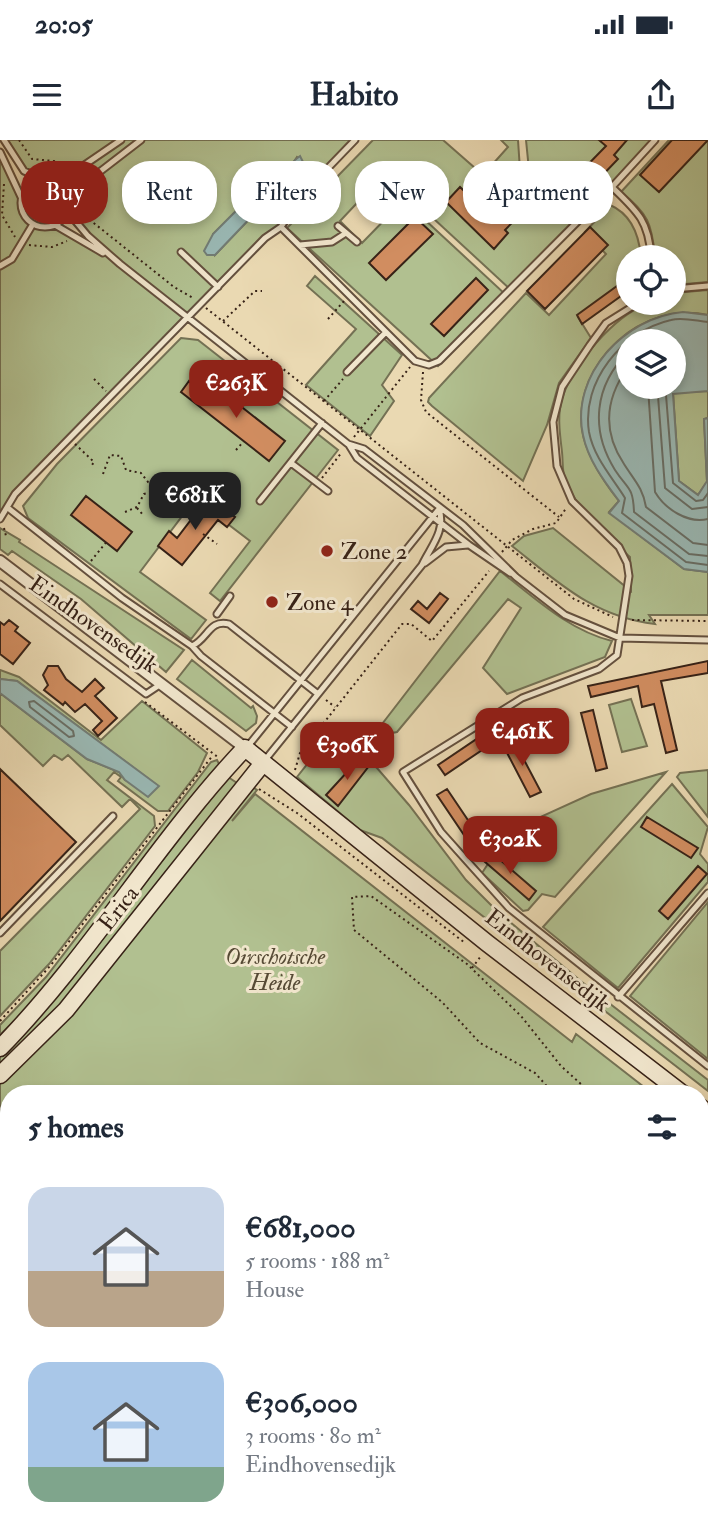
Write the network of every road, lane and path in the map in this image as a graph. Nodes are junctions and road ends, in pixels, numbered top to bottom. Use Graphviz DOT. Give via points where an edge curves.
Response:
graph roads {
  1 [pos="4,140"];
  2 [pos="19,140"];
  3 [pos="121,140"];
  4 [pos="141,140"];
  5 [pos="355,140"];
  6 [pos="654,140"];
  7 [pos="0,152"];
  8 [pos="54,161"];
  9 [pos="93,161"];
  10 [pos="21,166"];
  11 [pos="108,166"];
  12 [pos="0,179"];
  13 [pos="0,185"];
  14 [pos="613,186"];
  15 [pos="613,188"];
  16 [pos="21,197"];
  17 [pos="33,224"];
  18 [pos="78,224"];
  19 [pos="95,224"];
  20 [pos="575,224"];
  21 [pos="55,225"];
  22 [pos="338,226"];
  23 [pos="281,227"];
  24 [pos="346,233"];
  25 [pos="357,242"];
  26 [pos="299,245"];
  27 [pos="650,245"];
  28 [pos="181,252"];
  29 [pos="120,264"];
  30 [pos="0,266"];
  31 [pos="708,286"];
  32 [pos="218,287"];
  33 [pos="686,288"];
  34 [pos="262,291"];
  35 [pos="349,295"];
  36 [pos="201,304"];
  37 [pos="619,315"];
  38 [pos="188,317"];
  39 [pos="328,319"];
  40 [pos="223,322"];
  41 [pos="388,335"];
  42 [pos="415,361"];
  43 [pos="423,364"];
  44 [pos="347,372"];
  45 [pos="94,379"];
  46 [pos="111,396"];
  47 [pos="324,401"];
  48 [pos="322,423"];
  49 [pos="360,430"];
  50 [pos="69,439"];
  51 [pos="244,441"];
  52 [pos="348,444"];
  53 [pos="236,450"];
  54 [pos="291,463"];
  55 [pos="92,465"];
  56 [pos="103,474"];
  57 [pos="317,483"];
  58 [pos="159,490"];
  59 [pos="328,491"];
  60 [pos="572,500"];
  61 [pos="260,501"];
  62 [pos="137,507"];
  63 [pos="8,508"];
  64 [pos="439,509"];
  65 [pos="125,512"];
  66 [pos="153,513"];
  67 [pos="144,516"];
  68 [pos="433,516"];
  69 [pos="560,517"];
  70 [pos="0,519"];
  71 [pos="441,522"];
  72 [pos="204,534"];
  73 [pos="108,540"];
  74 [pos="217,544"];
  75 [pos="469,545"];
  76 [pos="507,546"];
  77 [pos="498,557"];
  78 [pos="1,564"];
  79 [pos="494,564"];
  80 [pos="422,565"];
  81 [pos="85,568"];
  82 [pos="516,577"];
  83 [pos="0,584"];
  84 [pos="230,596"];
  85 [pos="623,619"];
  86 [pos="708,621"];
  87 [pos="220,622"];
  88 [pos="620,638"];
  89 [pos="708,640"];
  90 [pos="192,646"];
  91 [pos="300,679"];
  92 [pos="161,684"];
  93 [pos="318,694"];
  94 [pos="151,707"];
  95 [pos="336,708"];
  96 [pos="274,713"];
  97 [pos="292,727"];
  98 [pos="245,748"];
  99 [pos="214,754"];
  100 [pos="263,763"];
  101 [pos="229,766"];
  102 [pos="248,780"];
  103 [pos="288,782"];
  104 [pos="113,816"];
  105 [pos="708,893"];
  106 [pos="0,933"];
  107 [pos="470,947"];
  108 [pos="481,956"];
  109 [pos="471,969"];
  110 [pos="618,997"];
  111 [pos="0,1021"];
  112 [pos="0,1048"];
  113 [pos="708,1066"];
  114 [pos="0,1075"];
  115 [pos="546,1085"];
  116 [pos="582,1085"];
  117 [pos="671,1085"];
  1 -- 10 [label="lane"];
  2 -- 8 [label="path" via="32,159"];
  3 -- 9 [label="lane"];
  4 -- 11 [label="lane"];
  5 -- 23 [label="lane" via="302,195"];
  6 -- 14 [label="lane"];
  7 -- 16 [label="lane"];
  12 -- 13 [label="path" via="5,183"];
  15 -- 27 [label="lane" via="643,219"];
  17 -- 21 [label="lane"];
  17 -- 30 [label="lane" via="12,259"];
  18 -- 29 [label="lane"];
  19 -- 36 [label="path"];
  20 -- 43 [label="lane" via="439,361"];
  21 -- 29 [label="lane"];
  22 -- 24 [label="lane"];
  23 -- 26 [label="lane"];
  23 -- 32 [label="lane"];
  24 -- 25 [label="lane"];
  24 -- 26 [label="lane" via="332,242"];
  26 -- 35 [label="lane"];
  28 -- 32 [label="lane"];
  29 -- 38 [label="lane"];
  31 -- 33 [label="lane"];
  32 -- 36 [label="lane"];
  34 -- 40 [label="path" via="254,290"];
  35 -- 39 [label="path"];
  35 -- 41 [label="lane"];
  36 -- 38 [label="lane"];
  36 -- 40 [label="path"];
  37 -- 60 [label="lane" via="606,323 562,387 553,422 558,466"];
  38 -- 46 [label="lane"];
  38 -- 48 [label="lane"];
  40 -- 47 [label="path"];
  41 -- 42 [label="lane"];
  41 -- 44 [label="lane"];
  42 -- 43 [label="lane"];
  42 -- 49 [label="path"];
  43 -- 69 [label="path" via="421,400 426,412"];
  44 -- 47 [label="path"];
  45 -- 46 [label="path"];
  46 -- 50 [label="lane"];
  47 -- 49 [label="path"];
  48 -- 52 [label="lane"];
  48 -- 54 [label="lane"];
  49 -- 52 [label="path"];
  49 -- 76 [label="path"];
  50 -- 55 [label="path"];
  50 -- 63 [label="lane" via="15,494"];
  51 -- 53 [label="path"];
  52 -- 57 [label="path"];
  52 -- 64 [label="lane" via="364,449"];
  52 -- 68 [label="lane" via="357,458"];
  54 -- 57 [label="lane"];
  54 -- 61 [label="lane"];
  56 -- 58 [label="path" via="107,458 116,454 127,470 141,472"];
  57 -- 59 [label="lane"];
  58 -- 62 [label="path" via="144,494"];
  58 -- 66 [label="path" via="162,500"];
  60 -- 69 [label="path"];
  60 -- 85 [label="lane" via="619,547 627,563"];
  62 -- 65 [label="path"];
  62 -- 67 [label="path"];
  63 -- 70 [label="lane"];
  63 -- 81 [label="lane"];
  64 -- 68 [label="lane"];
  64 -- 71 [label="lane"];
  64 -- 77 [label="lane"];
  68 -- 71 [label="lane"];
  68 -- 91 [label="lane"];
  69 -- 76 [label="path"];
  71 -- 75 [label="lane"];
  71 -- 80 [label="lane" via="437,540"];
  72 -- 74 [label="path"];
  73 -- 81 [label="path"];
  75 -- 79 [label="lane"];
  75 -- 80 [label="lane" via="446,547"];
  76 -- 77 [label="path"];
  76 -- 85 [label="path" via="574,599"];
  77 -- 82 [label="lane"];
  78 -- 92 [label="street, Eindhovensedijk"];
  79 -- 82 [label="lane"];
  79 -- 95 [label="path" via="432,641 411,624 402,624"];
  80 -- 93 [label="lane"];
  81 -- 90 [label="lane"];
  82 -- 88 [label="lane" via="565,615"];
  83 -- 92 [label="lane, Eindhovensedijk" via="145,694"];
  84 -- 87 [label="lane" via="215,612"];
  85 -- 86 [label="path"];
  85 -- 88 [label="lane"];
  87 -- 90 [label="lane"];
  87 -- 91 [label="lane" via="229,624"];
  88 -- 89 [label="lane"];
  88 -- 110 [label="lane" via="617,655 599,669 522,698 403,772 441,832 509,908"];
  90 -- 96 [label="lane"];
  91 -- 93 [label="lane"];
  91 -- 96 [label="lane"];
  92 -- 98 [label="street, Eindhovensedijk"];
  93 -- 95 [label="path"];
  93 -- 97 [label="lane"];
  94 -- 99 [label="path, Eindhovensedijk"];
  95 -- 103 [label="path" via="300,753"];
  96 -- 97 [label="lane"];
  96 -- 98 [label="lane"];
  97 -- 100 [label="lane"];
  98 -- 100 [label="street, Eindhovensedijk"];
  98 -- 101 [label="street, Erica"];
  99 -- 101 [label="path, Eindhovensedijk"];
  99 -- 111 [label="path, Erica" via="51,965"];
  100 -- 102 [label="street, Erica"];
  100 -- 103 [label="street, Eindhovensedijk"];
  101 -- 112 [label="street, Erica"];
  102 -- 107 [label="path, Eindhovensedijk"];
  102 -- 114 [label="street, Erica" via="66,1010"];
  103 -- 117 [label="street, Eindhovensedijk" via="486,943"];
  104 -- 106 [label="lane"];
  105 -- 110 [label="lane"];
  108 -- 109 [label="path"];
  109 -- 115 [label="path" via="371,896 352,897 354,930 442,1002 480,1043 535,1073"];
  109 -- 116 [label="path" via="521,1016"];
  110 -- 113 [label="lane"];
}
